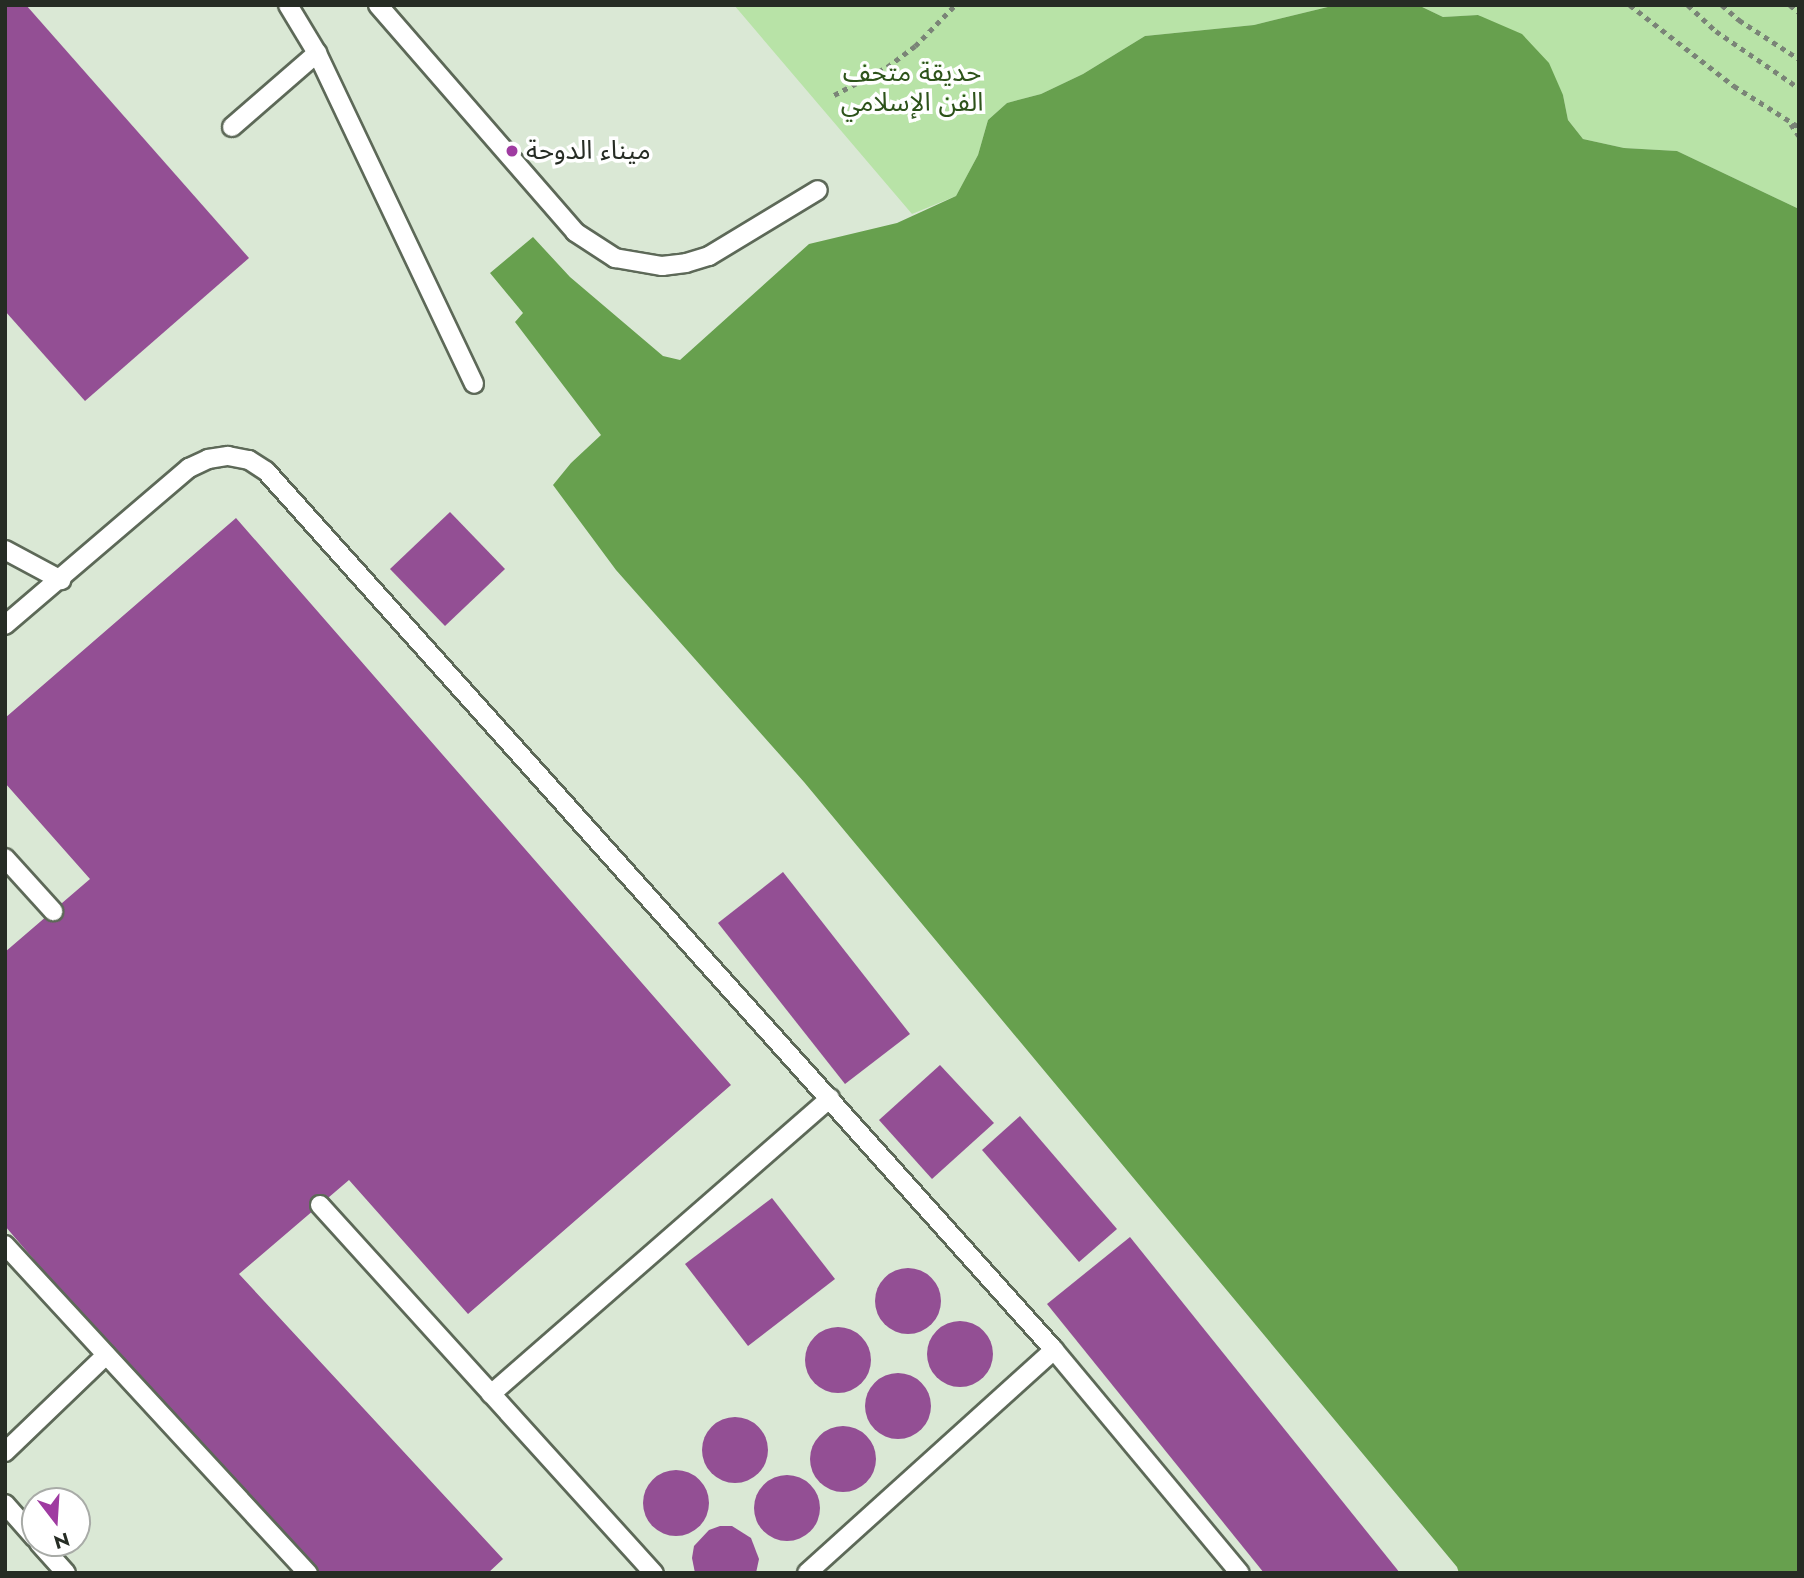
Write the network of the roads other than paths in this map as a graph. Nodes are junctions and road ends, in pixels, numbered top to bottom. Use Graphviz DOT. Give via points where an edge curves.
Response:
graph roads {
  1 [pos="288,5"];
  2 [pos="378,5"];
  3 [pos="317,53"];
  4 [pos="232,127"];
  5 [pos="818,190"];
  6 [pos="474,384"];
  7 [pos="5,550"];
  8 [pos="61,580"];
  9 [pos="5,625"];
  10 [pos="5,858"];
  11 [pos="53,911"];
  12 [pos="830,1098"];
  13 [pos="320,1205"];
  14 [pos="5,1245"];
  15 [pos="1054,1350"];
  16 [pos="106,1355"];
  17 [pos="491,1394"];
  18 [pos="5,1452"];
  19 [pos="5,1504"];
  20 [pos="21,1522"];
  21 [pos="52,1557"];
  22 [pos="66,1573"];
  23 [pos="307,1573"];
  24 [pos="654,1573"];
  25 [pos="807,1573"];
  26 [pos="1240,1573"];
  1 -- 3 [label="lane"];
  2 -- 5 [label="lane" via="575,232 615,258 638,264 686,263 730,245"];
  3 -- 4 [label="lane"];
  3 -- 6 [label="lane"];
  7 -- 8 [label="lane"];
  8 -- 9 [label="lane"];
  8 -- 12 [label="lane" via="189,468 228,456 248,460 266,471"];
  10 -- 11 [label="lane"];
  12 -- 15 [label="lane"];
  12 -- 17 [label="lane"];
  13 -- 17 [label="lane"];
  14 -- 16 [label="lane"];
  15 -- 25 [label="lane"];
  15 -- 26 [label="lane"];
  16 -- 18 [label="lane"];
  16 -- 23 [label="lane"];
  17 -- 24 [label="lane"];
  19 -- 20 [label="lane"];
  21 -- 22 [label="lane"];
}
